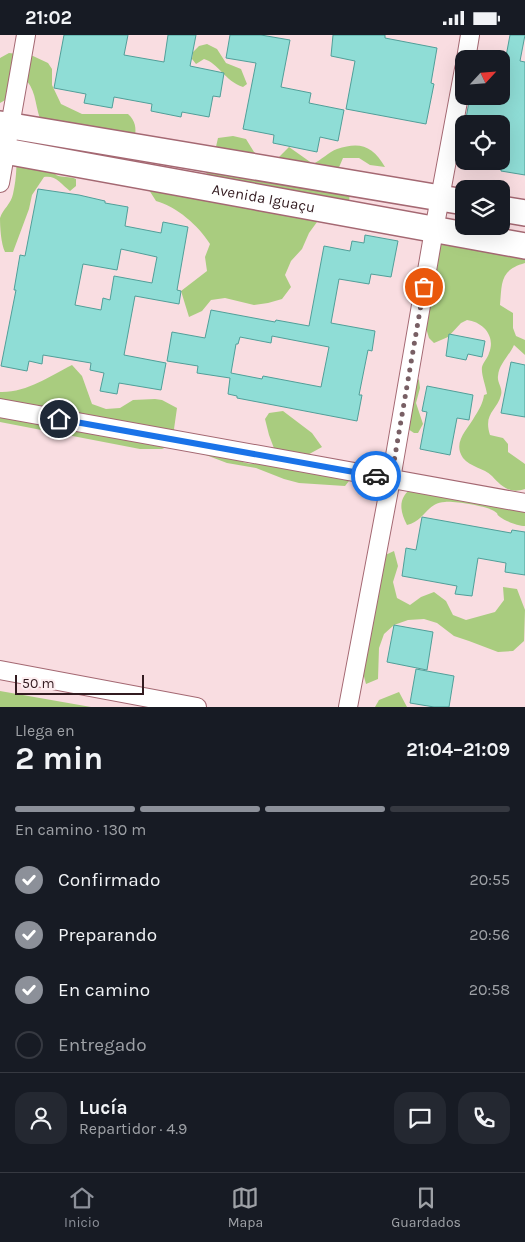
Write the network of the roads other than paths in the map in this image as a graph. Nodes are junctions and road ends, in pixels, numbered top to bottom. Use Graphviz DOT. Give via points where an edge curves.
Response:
graph roads {
  1 [pos="26,35"];
  2 [pos="470,35"];
  3 [pos="468,50"];
  4 [pos="457,105"];
  5 [pos="5,125"];
  6 [pos="3,151"];
  7 [pos="0,183"];
  8 [pos="440,198"];
  9 [pos="455,200"];
  10 [pos="510,210"];
  11 [pos="525,213"];
  12 [pos="434,230"];
  13 [pos="525,246"];
  14 [pos="0,408"];
  15 [pos="391,479"];
  16 [pos="525,503"];
  17 [pos="0,670"];
  18 [pos="197,707"];
  19 [pos="348,707"];
  1 -- 5 [label="street"];
  2 -- 3 [label="street"];
  4 -- 8 [label="street"];
  5 -- 6 [label="street"];
  5 -- 8 [label="street, Avenida Iguaçu"];
  6 -- 7 [label="street"];
  6 -- 12 [label="street, Avenida Iguaçu"];
  8 -- 9 [label="street, Avenida Iguaçu"];
  8 -- 12 [label="street"];
  10 -- 11 [label="street"];
  12 -- 13 [label="street, Avenida Iguaçu"];
  12 -- 15 [label="street"];
  14 -- 15 [label="street"];
  15 -- 16 [label="street"];
  15 -- 19 [label="street"];
  17 -- 18 [label="street"];
}
